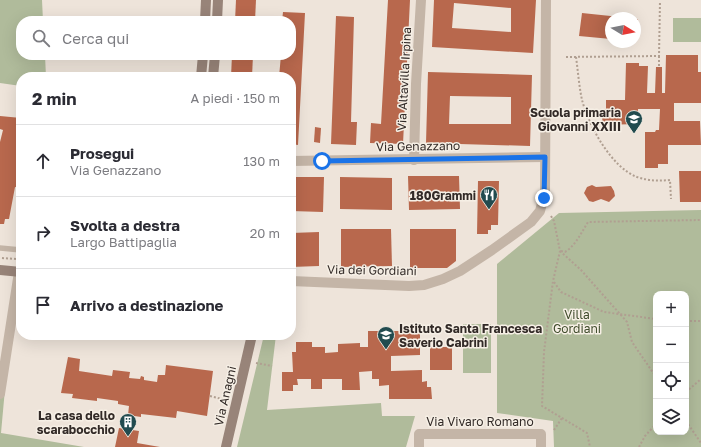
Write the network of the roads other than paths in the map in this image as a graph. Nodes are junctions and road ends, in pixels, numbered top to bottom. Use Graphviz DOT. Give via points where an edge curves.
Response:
graph roads {
  1 [pos="206,0"];
  2 [pos="218,0"];
  3 [pos="422,0"];
  4 [pos="546,0"];
  5 [pos="205,16"];
  6 [pos="217,16"];
  7 [pos="203,60"];
  8 [pos="215,60"];
  9 [pos="201,72"];
  10 [pos="213,72"];
  11 [pos="545,157"];
  12 [pos="414,160"];
  13 [pos="296,161"];
  14 [pos="0,248"];
  15 [pos="16,250"];
  16 [pos="0,270"];
  17 [pos="16,272"];
  18 [pos="296,281"];
  19 [pos="16,296"];
  20 [pos="248,340"];
  21 [pos="251,340"];
  22 [pos="249,351"];
  23 [pos="0,394"];
  24 [pos="226,447"];
  25 [pos="419,447"];
  26 [pos="541,447"];
  1 -- 5 [label="street"];
  2 -- 6 [label="street"];
  3 -- 12 [label="street, Via Altavilla Irpina" via="415,90"];
  4 -- 11 [label="street, Via dei Gordiani"];
  7 -- 9 [label="street"];
  8 -- 10 [label="street"];
  11 -- 12 [label="street, Via Genazzano"];
  11 -- 18 [label="street, Via dei Gordiani" via="544,192 540,211 524,228 455,274 424,285 409,286"];
  12 -- 13 [label="street, Via Genazzano"];
  14 -- 15 [label="lane"];
  16 -- 17 [label="street"];
  19 -- 23 [label="street"];
  20 -- 22 [label="street, Via Anagni"];
  21 -- 22 [label="street, Via Anagni"];
  22 -- 24 [label="street, Via Anagni"];
  25 -- 26 [label="street, Via Vivaro Romano" via="419,434 541,434"];
}
